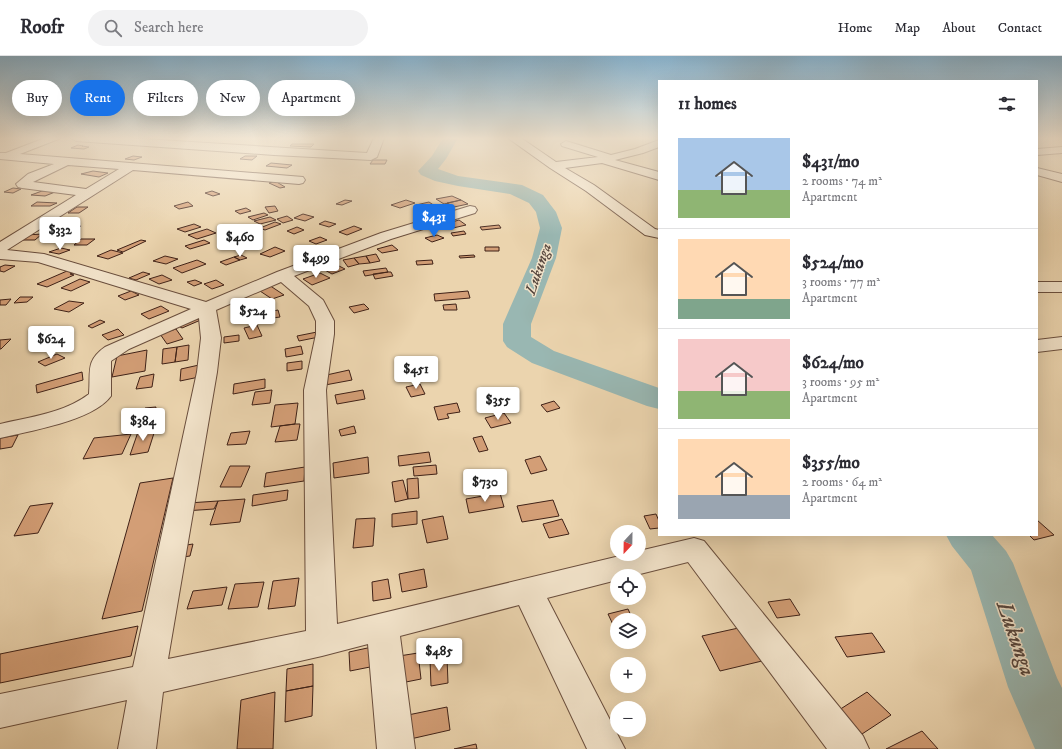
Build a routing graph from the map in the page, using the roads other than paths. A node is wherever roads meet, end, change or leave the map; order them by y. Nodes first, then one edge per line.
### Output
1 (48, 170) edge
2 (125, 170) edge
3 (177, 170) edge
4 (203, 170) edge
5 (561, 170) edge
6 (641, 170) edge
7 (1038, 171) edge
8 (200, 172) junction
9 (658, 176) edge
10 (1060, 177) edge
11 (1038, 179) edge
12 (299, 180) dead end
13 (88, 193) junction
14 (470, 210) dead end
15 (658, 234) edge
16 (0, 248) edge
17 (0, 254) edge
18 (283, 275) junction
19 (1049, 287) edge
20 (1062, 300) edge
21 (207, 308) junction
22 (1062, 343) edge
23 (1038, 346) edge
24 (0, 431) edge
25 (528, 591) junction
26 (383, 628) junction
27 (322, 642) junction
28 (147, 680) junction
29 (0, 711) edge
30 (137, 749) edge
31 (396, 749) edge
32 (606, 749) edge
33 (850, 749) edge

1 - 13 street
2 - 13 street
3 - 8 street
4 - 8 street
5 - 15 street
6 - 9 street
7 - 10 street
8 - 12 street
10 - 11 street
13 - 16 street
14 - 18 street
17 - 21 street
18 - 21 street
18 - 27 street
19 - 20 street
21 - 24 street
21 - 28 street
22 - 23 street
25 - 26 street
25 - 32 street
25 - 33 street
26 - 27 street
26 - 31 street
27 - 28 street
28 - 29 street
28 - 30 street

